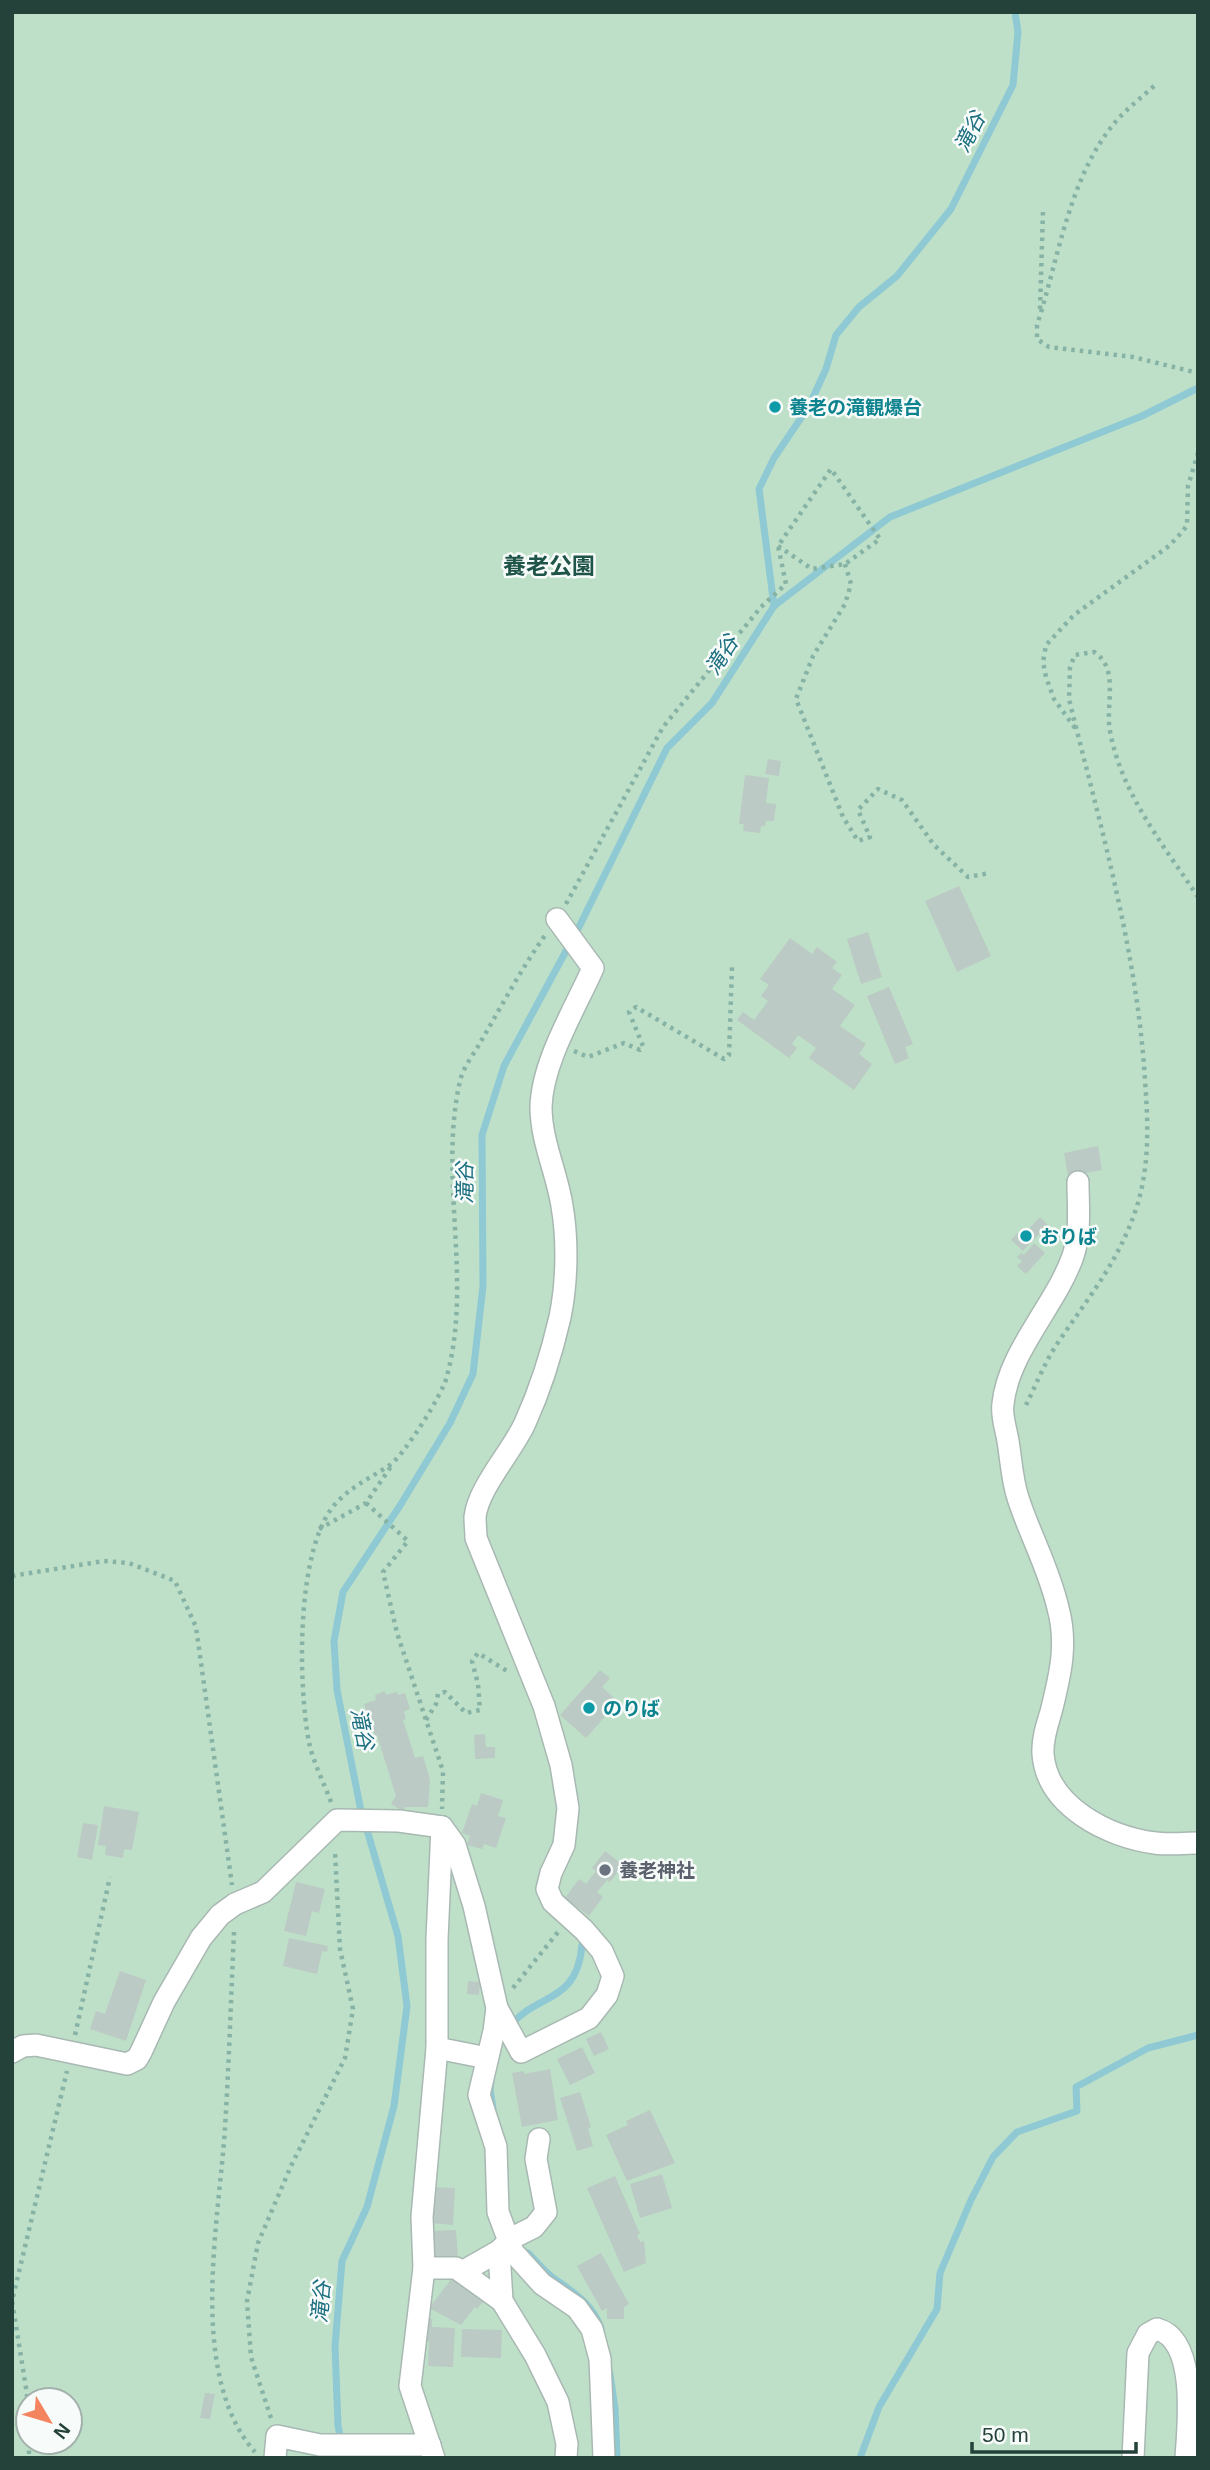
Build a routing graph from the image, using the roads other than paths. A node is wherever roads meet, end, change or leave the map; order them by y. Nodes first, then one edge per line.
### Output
1 (557, 919) road end
2 (1078, 1182) dead end
3 (442, 1827) junction
4 (1198, 1843) edge
5 (497, 2008) junction
6 (437, 2048) junction
7 (12, 2052) edge
8 (487, 2058) junction
9 (539, 2139) dead end
10 (510, 2241) junction
11 (424, 2268) junction
12 (462, 2272) junction
13 (502, 2301) junction
14 (432, 2451) edge
15 (275, 2458) edge
16 (566, 2458) edge
17 (604, 2458) edge
18 (1133, 2458) edge
19 (1186, 2458) edge

1 - 5 street
2 - 4 street
3 - 5 street
3 - 6 street
3 - 7 street
5 - 8 street
6 - 8 street
6 - 11 street
8 - 10 street
9 - 10 street
10 - 12 street
10 - 13 street
10 - 17 street
11 - 12 street
11 - 14 street
12 - 13 street
13 - 16 street
14 - 15 street
18 - 19 street

